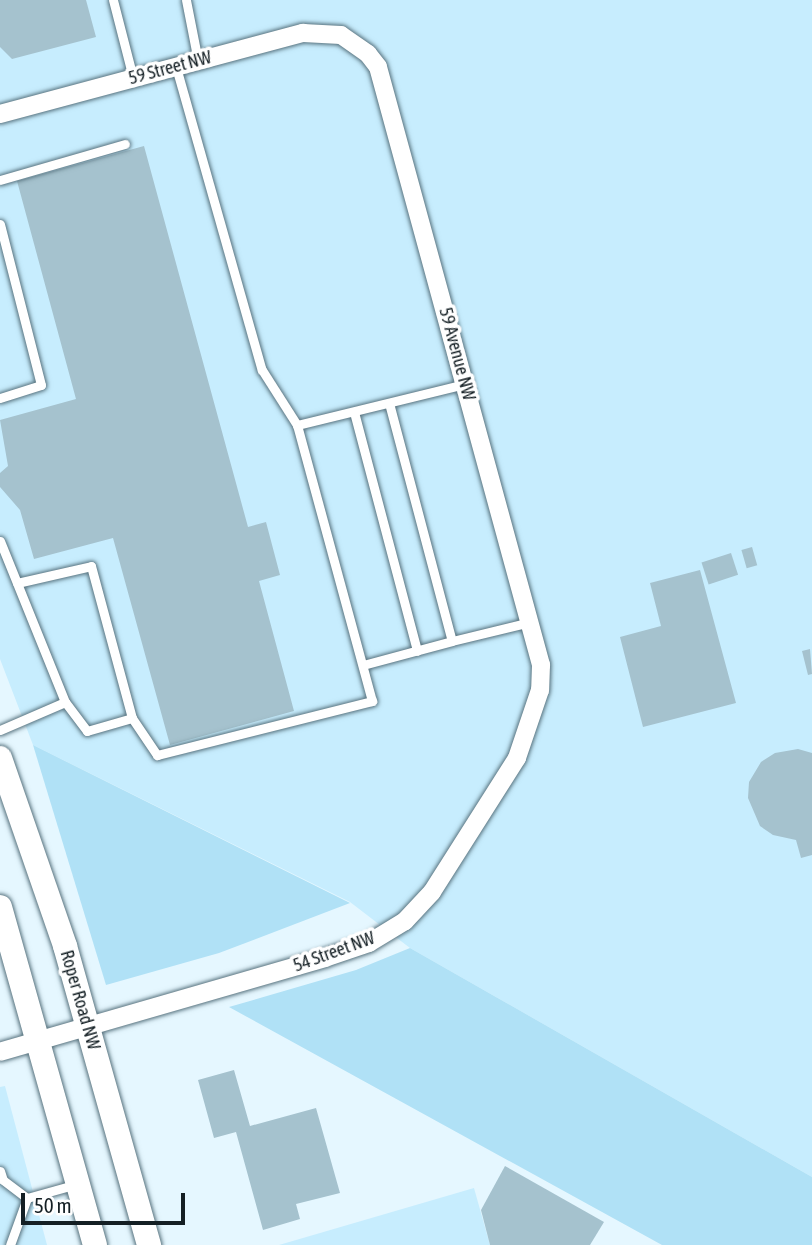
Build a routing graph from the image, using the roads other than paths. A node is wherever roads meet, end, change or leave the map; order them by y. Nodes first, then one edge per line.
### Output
1 (113, 0) edge
2 (186, 0) edge
3 (341, 35) joint
4 (198, 61) junction
5 (176, 67) junction
6 (133, 78) junction
7 (0, 114) edge
8 (125, 144) dead end
9 (0, 180) edge
10 (0, 224) edge
11 (465, 384) junction
12 (0, 398) edge
13 (388, 403) junction
14 (354, 412) junction
15 (297, 425) junction
16 (0, 541) edge
17 (17, 583) junction
18 (530, 622) junction
19 (452, 641) junction
20 (417, 651) junction
21 (363, 665) junction
22 (540, 690) joint
23 (65, 702) junction
24 (132, 718) junction
25 (0, 730) edge
26 (0, 758) edge
27 (0, 907) edge
28 (87, 1026) junction
29 (39, 1040) junction
30 (0, 1052) edge
31 (0, 1171) edge
32 (78, 1183) junction
33 (27, 1198) junction
34 (10, 1245) edge
35 (95, 1245) edge
36 (149, 1245) edge

1 - 6 lane
2 - 4 lane
3 - 4 street, 59 Street NW
3 - 11 street, 59 Avenue NW
4 - 5 street, 59 Street NW
5 - 6 street, 59 Street NW
5 - 15 lane
6 - 7 street, 59 Street NW
8 - 9 lane
10 - 12 lane
11 - 13 lane
11 - 18 street, 59 Avenue NW
13 - 14 lane
13 - 19 lane
14 - 15 lane
14 - 20 lane
15 - 21 lane
16 - 17 lane
17 - 23 lane
17 - 24 lane
18 - 19 lane
18 - 22 street, 59 Avenue NW
19 - 20 lane
20 - 21 lane
21 - 24 lane
22 - 28 street, 54 Street NW
23 - 24 lane
23 - 25 lane
26 - 28 main road, Roper Road NW
27 - 29 main road
28 - 29 street, 54 Street NW
28 - 36 main road, Roper Road NW
29 - 30 street, 54 Street NW
29 - 32 main road
31 - 33 lane
32 - 33 lane
32 - 35 main road
33 - 34 lane

